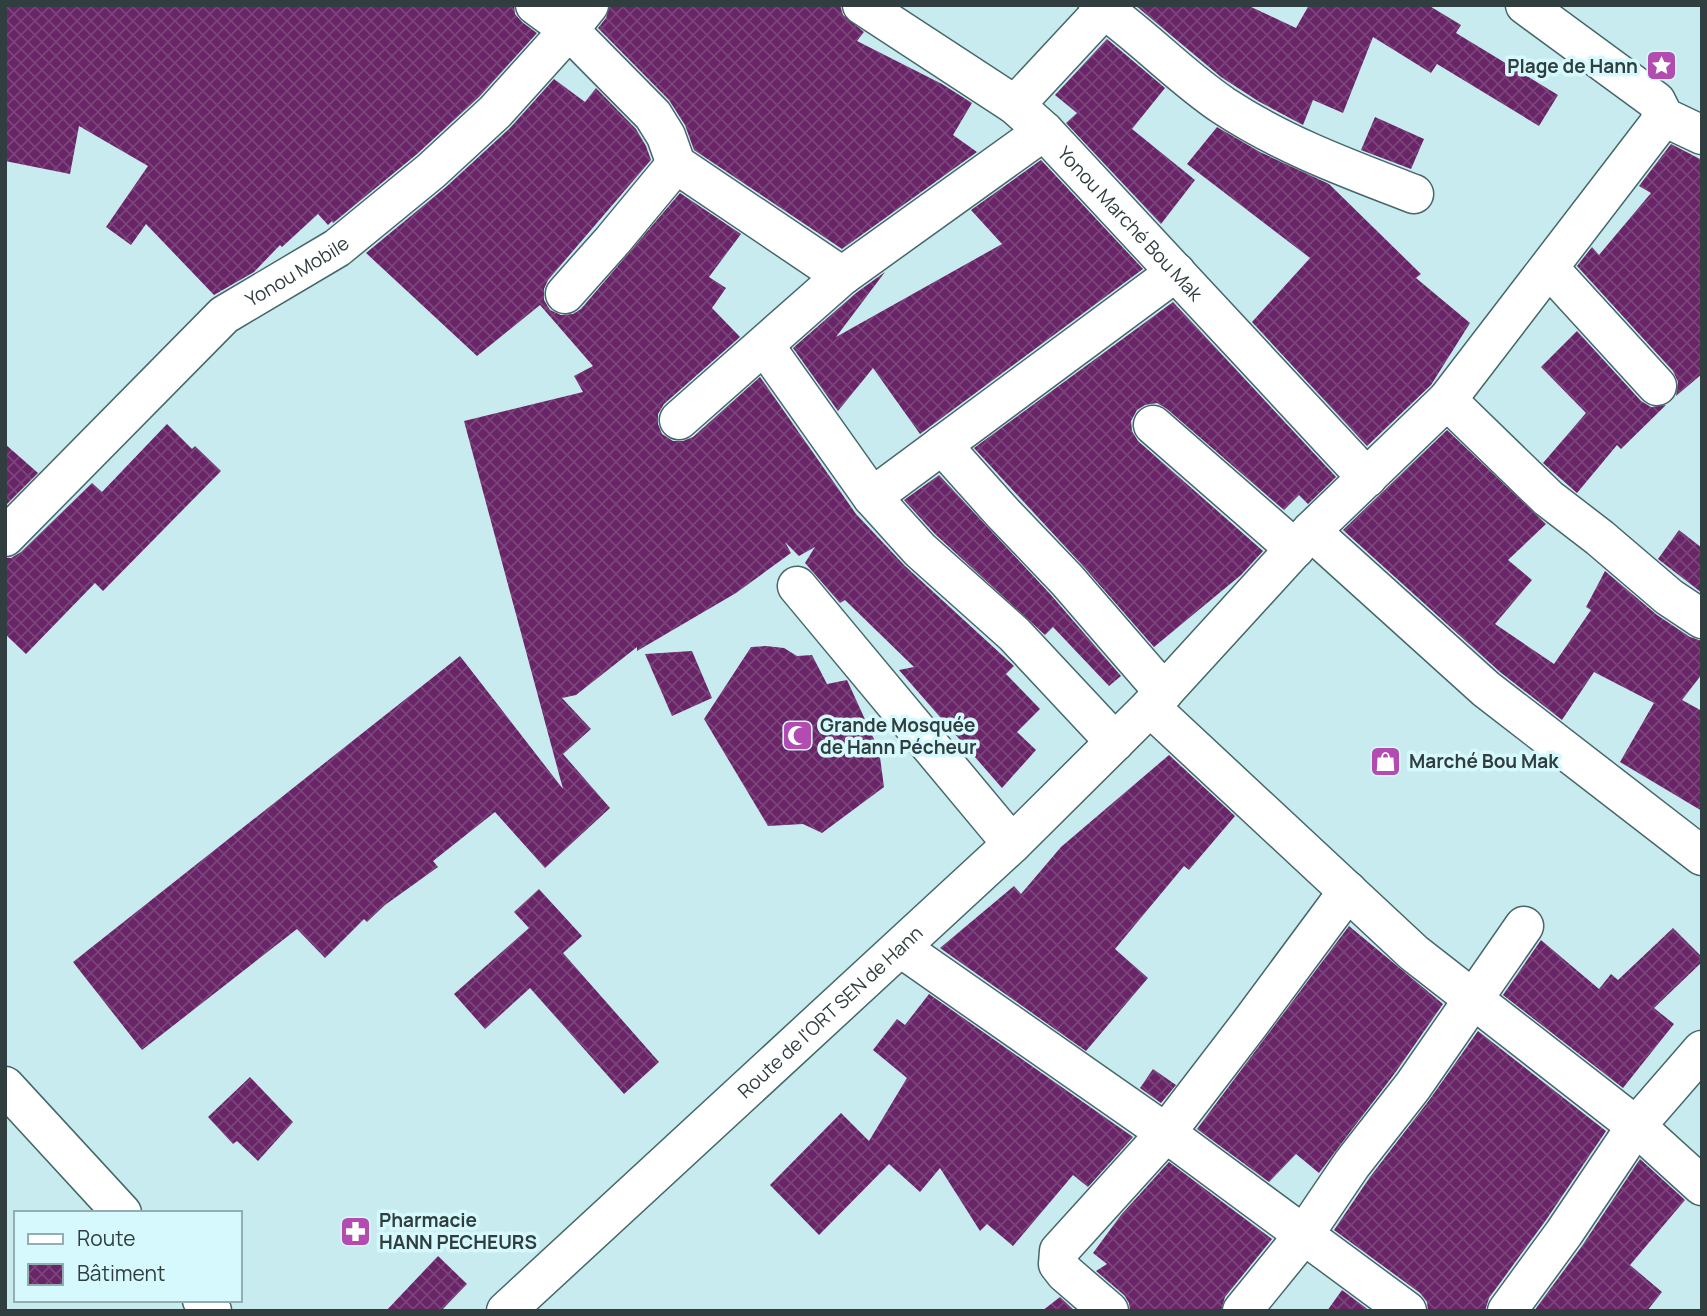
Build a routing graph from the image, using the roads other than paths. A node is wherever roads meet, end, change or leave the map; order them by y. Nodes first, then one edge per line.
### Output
1 (535, 5) edge
2 (862, 5) edge
3 (1525, 5) edge
4 (1104, 7) edge
5 (579, 18) edge
6 (1015, 105) junction
7 (1664, 117) junction
8 (1044, 131) junction
9 (1702, 135) edge
10 (676, 164) junction
11 (1415, 194) dead end
12 (1549, 268) junction
13 (1175, 272) junction
14 (842, 276) junction
15 (565, 294) dead end
16 (765, 346) junction
17 (1657, 386) dead end
18 (1447, 400) junction
19 (679, 420) dead end
20 (1153, 425) dead end
21 (942, 445) junction
22 (1367, 478) junction
23 (872, 497) junction
24 (5, 537) edge
25 (1303, 540) junction
26 (797, 586) dead end
27 (1702, 619) edge
28 (1157, 700) junction
29 (1115, 742) junction
30 (1012, 844) junction
31 (1702, 856) edge
32 (1348, 891) junction
33 (1524, 926) dead end
34 (901, 948) junction
35 (1472, 998) junction
36 (1702, 1050) edge
37 (5, 1086) edge
38 (1636, 1126) junction
39 (1166, 1133) junction
40 (1702, 1186) edge
41 (120, 1211) edge
42 (1303, 1236) junction
43 (506, 1311) edge
44 (1109, 1311) edge
45 (1242, 1311) edge
46 (1406, 1311) edge
47 (1507, 1311) edge

1 - 5 street
2 - 6 street, Yonou Marché Bou Mak
3 - 7 street
4 - 6 street
4 - 11 street
5 - 10 street
5 - 24 street, Yonou Mobile
6 - 8 street, Yonou Marché Bou Mak
7 - 9 street
7 - 12 street, Route de l'ORT SEN de Hann
8 - 13 street, Yonou Marché Bou Mak
8 - 14 street
10 - 14 street
10 - 15 street
12 - 17 street
12 - 18 street, Route de l'ORT SEN de Hann
13 - 21 street
13 - 22 street, Yonou Marché Bou Mak
14 - 16 street
16 - 19 street
16 - 23 street
18 - 22 street, Route de l'ORT SEN de Hann
18 - 27 street
20 - 25 street
21 - 23 street
21 - 28 street
22 - 25 street, Route de l'ORT SEN de Hann
23 - 29 street
25 - 28 street, Route de l'ORT SEN de Hann
25 - 31 street
26 - 30 street
28 - 29 street, Route de l'ORT SEN de Hann
28 - 32 street
29 - 30 street, Route de l'ORT SEN de Hann
30 - 34 street, Route de l'ORT SEN de Hann
32 - 35 street
32 - 39 street
33 - 35 street
34 - 39 street
34 - 43 street, Route de l'ORT SEN de Hann
35 - 38 street
35 - 42 street
36 - 38 street
37 - 41 street
38 - 40 street
38 - 47 street
39 - 42 street
39 - 44 street
42 - 45 street
42 - 46 street

